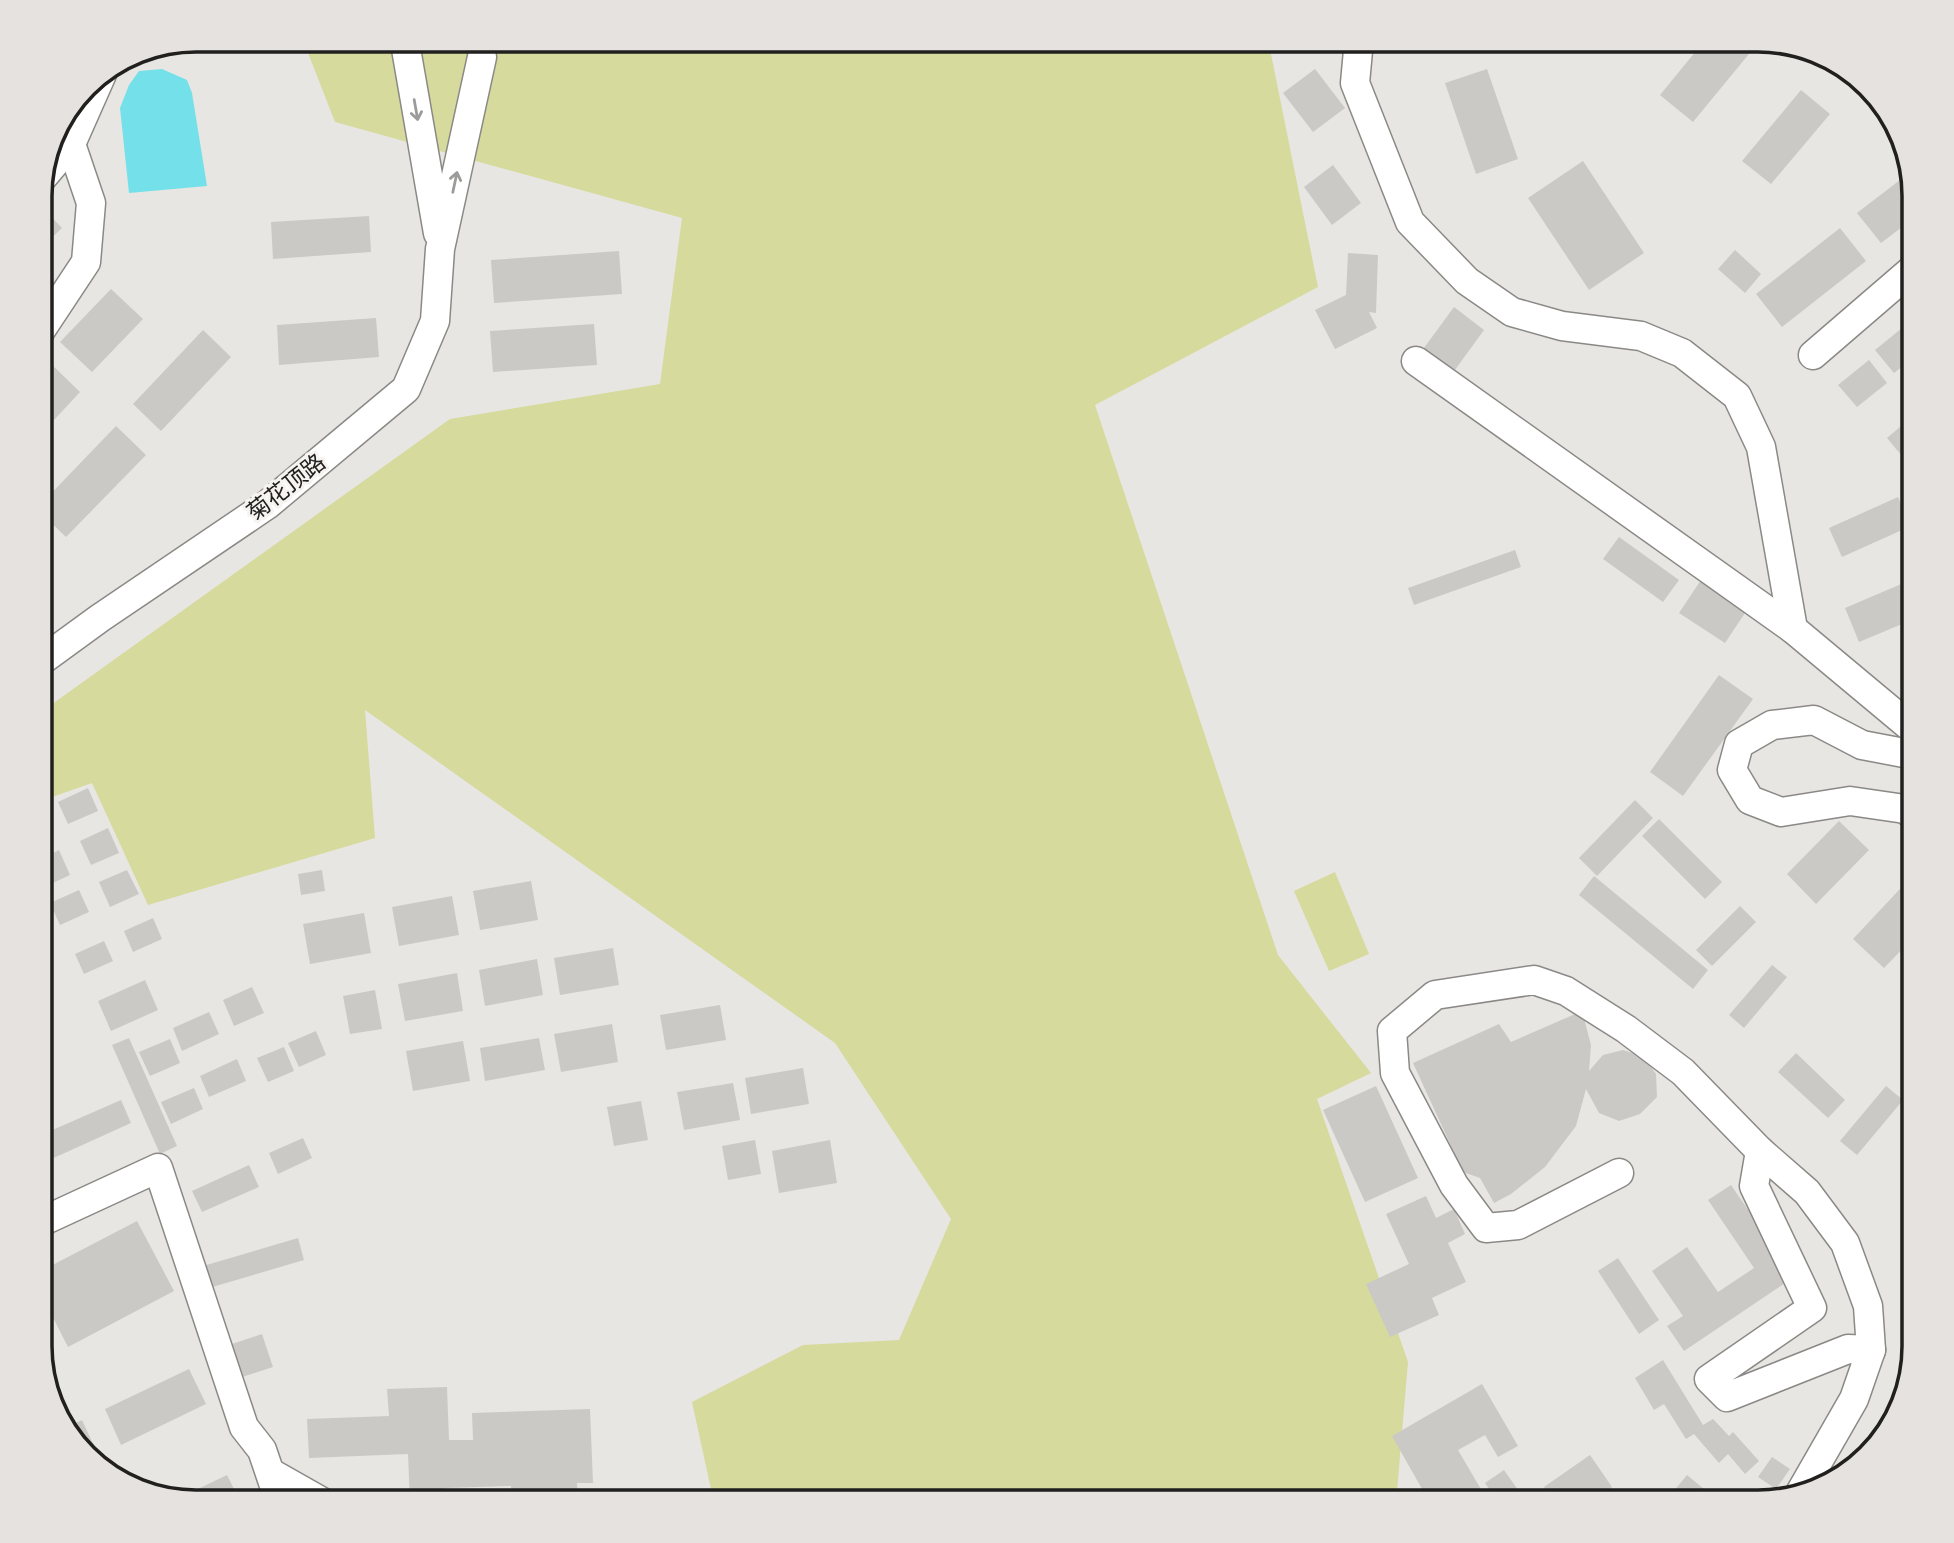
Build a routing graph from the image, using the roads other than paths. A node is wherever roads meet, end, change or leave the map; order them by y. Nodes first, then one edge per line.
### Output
1 (407, 52) edge
2 (1358, 52) edge
3 (482, 57) dead end
4 (92, 97) edge
5 (71, 144) junction
6 (57, 161) edge
7 (440, 249) junction
8 (1902, 278) edge
9 (53, 312) edge
10 (1814, 355) dead end
11 (1416, 361) dead end
12 (1793, 629) junction
13 (53, 652) edge
14 (1902, 720) edge
15 (1902, 753) edge
16 (1902, 809) edge
17 (1760, 1152) junction
18 (1619, 1173) dead end
19 (53, 1217) edge
20 (1871, 1350) junction
21 (271, 1473) junction
22 (1806, 1482) edge
23 (276, 1490) edge
24 (301, 1490) edge

1 -> 7 street, 菊花顶路
2 - 12 street
7 -> 3 street, 菊花顶路
4 - 5 street
5 - 6 street
5 - 9 street
7 - 13 street, 菊花顶路
8 - 10 street
11 - 12 street
12 - 14 street
15 - 16 street
17 - 18 street
17 - 20 street
17 - 20 street
19 - 21 street
20 - 22 street
21 - 23 street
21 - 24 street

